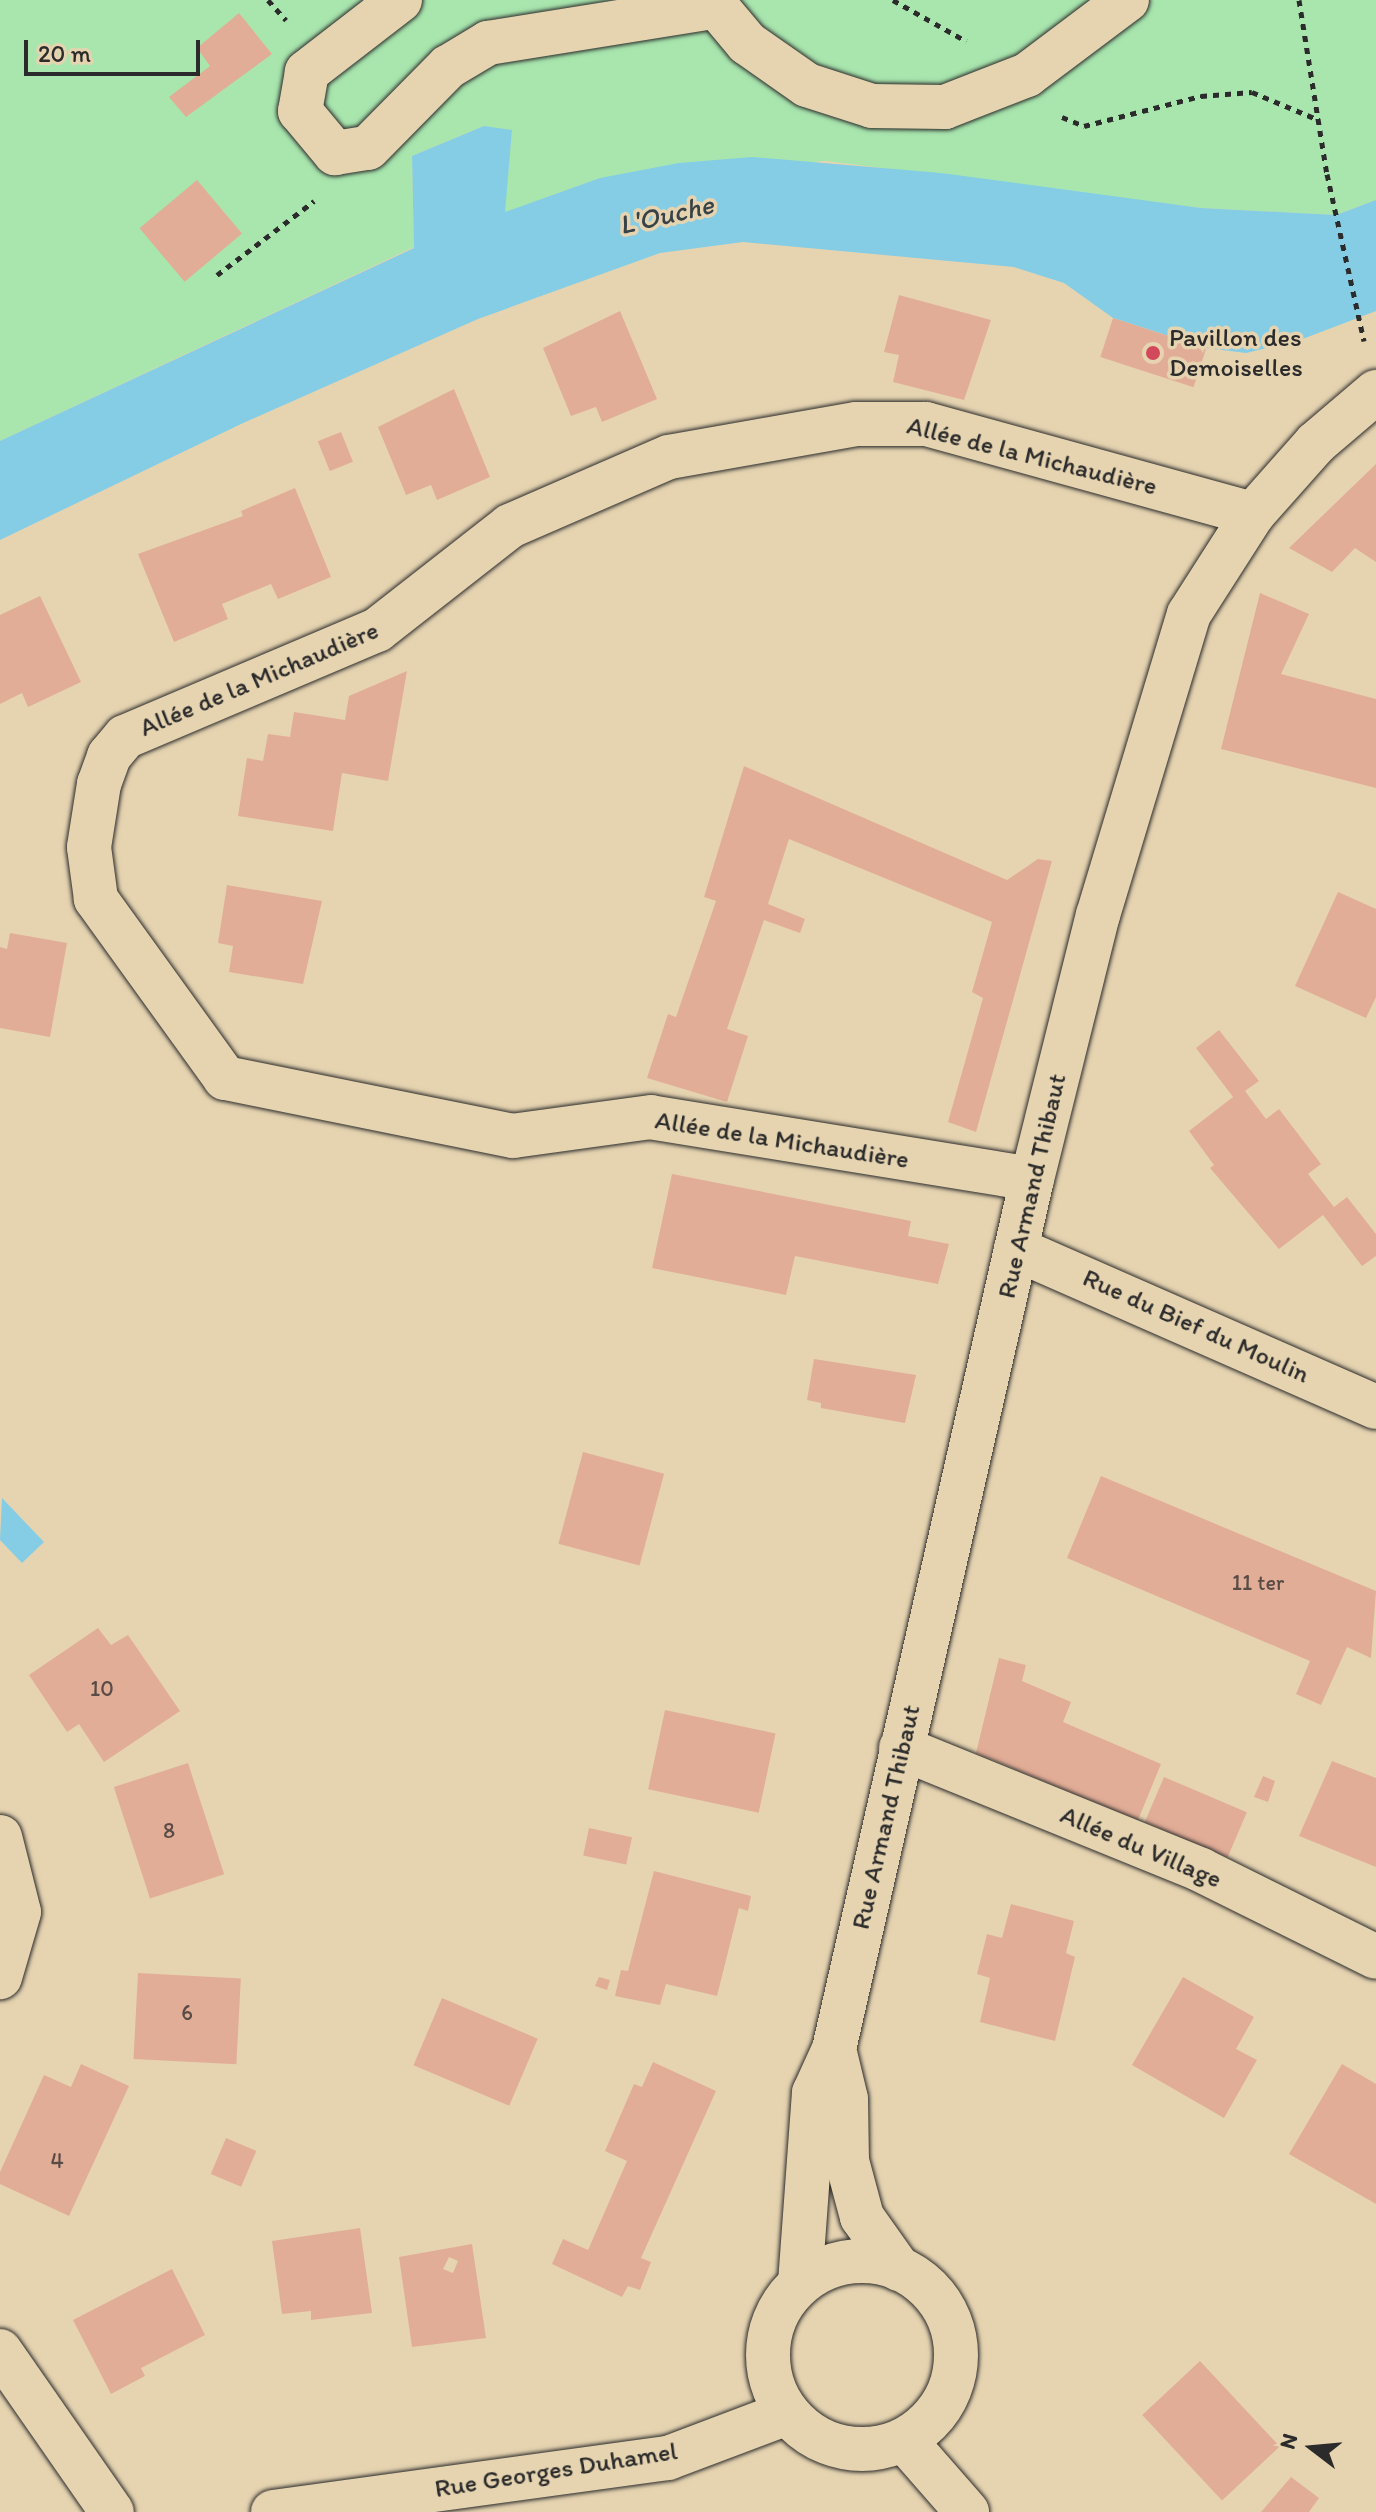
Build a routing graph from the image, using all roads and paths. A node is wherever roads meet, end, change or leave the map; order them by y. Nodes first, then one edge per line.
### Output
1 (400, 0) edge
2 (1085, 0) edge
3 (1127, 0) edge
4 (1299, 0) edge
5 (712, 3) edge
6 (1072, 41) junction
7 (316, 200) dead end
8 (217, 275) dead end
9 (1359, 329) dead end
10 (1376, 392) edge
11 (1253, 514) junction
12 (1032, 1179) junction
13 (1016, 1249) junction
14 (1376, 1407) edge
15 (901, 1748) junction
16 (0, 1837) edge
17 (1376, 1957) edge
18 (0, 1977) edge
19 (834, 2049) junction
20 (899, 2269) junction
21 (800, 2283) junction
22 (0, 2351) edge
23 (787, 2413) junction
24 (906, 2442) junction
25 (112, 2512) edge
26 (273, 2512) edge
27 (967, 2512) edge

1 - 5 street
2 - 6 street
3 - 6 street
4 - 9 path
5 - 6 street
7 - 8 path
10 - 11 street, Rue Armand Thibaut
11 - 12 street, Rue Armand Thibaut
11 - 12 street, Allée de la Michaudière
12 - 13 street, Rue Armand Thibaut
13 - 14 street, Rue du Bief du Moulin
13 - 15 street, Rue Armand Thibaut
15 - 17 street, Allée du Village
15 - 19 street, Rue Armand Thibaut
16 - 18 street
19 - 20 street, Rue Armand Thibaut
19 - 21 street, Rue Armand Thibaut
20 - 21 street
20 - 24 street
21 - 23 street
22 - 25 street
23 - 24 street
23 - 26 street, Rue Georges Duhamel
24 - 27 street

